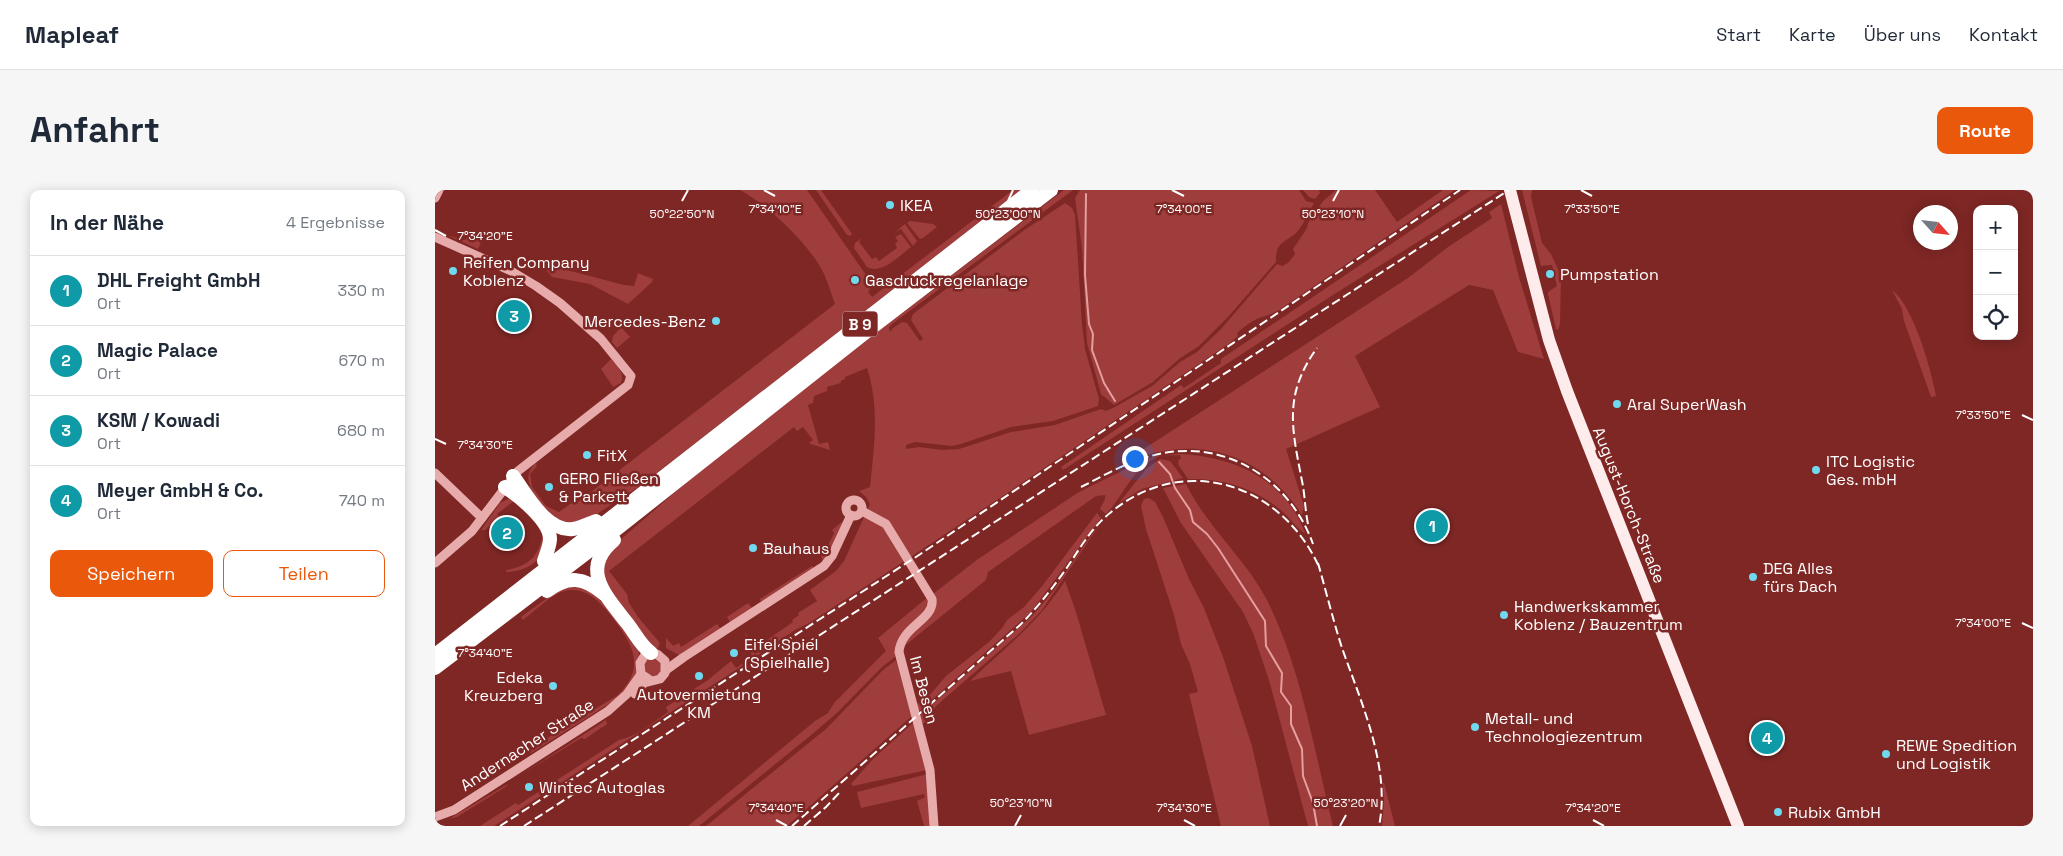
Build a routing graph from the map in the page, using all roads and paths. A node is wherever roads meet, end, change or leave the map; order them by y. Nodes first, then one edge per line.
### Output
1 (439, 190) edge
2 (1032, 190) edge
3 (1051, 190) edge
4 (1510, 190) edge
5 (435, 198) edge
6 (435, 237) edge
7 (688, 458) junction
8 (435, 473) edge
9 (509, 481) junction
10 (668, 487) junction
11 (862, 511) junction
12 (851, 515) junction
13 (482, 518) junction
14 (595, 521) junction
15 (544, 561) junction
16 (435, 563) edge
17 (597, 564) junction
18 (564, 581) junction
19 (605, 594) junction
20 (435, 646) edge
21 (435, 655) edge
22 (647, 655) junction
23 (664, 659) junction
24 (678, 661) junction
25 (435, 668) edge
26 (666, 670) junction
27 (641, 674) junction
28 (435, 679) edge
29 (650, 680) junction
30 (608, 711) junction
31 (435, 816) edge
32 (934, 826) edge
33 (1738, 826) edge

1 - 5 street
2 - 7 highway, B 9
3 - 10 highway, B 9
4 - 33 main road, August-Horch-Straße
6 - 9 street
7 - 14 highway
7 - 21 highway, B 9
8 - 13 street
9 - 13 street
9 - 14 highway
9 - 15 highway
10 - 17 highway
10 - 25 highway, B 9
11 - 12 street
11 - 12 street
11 - 32 street, Im Besen
12 - 24 street
13 - 16 street
14 - 15 highway
15 - 20 highway
17 - 18 highway
17 - 19 highway
18 - 19 highway
18 - 28 highway
19 - 22 highway
22 - 23 street
22 - 27 street, Andernacher Straße
23 - 24 street
23 - 26 street
24 - 26 street
26 - 29 street, Andernacher Straße
27 - 29 street
27 - 30 street, Andernacher Straße
29 - 30 street, Andernacher Straße
30 - 31 street, Andernacher Straße

